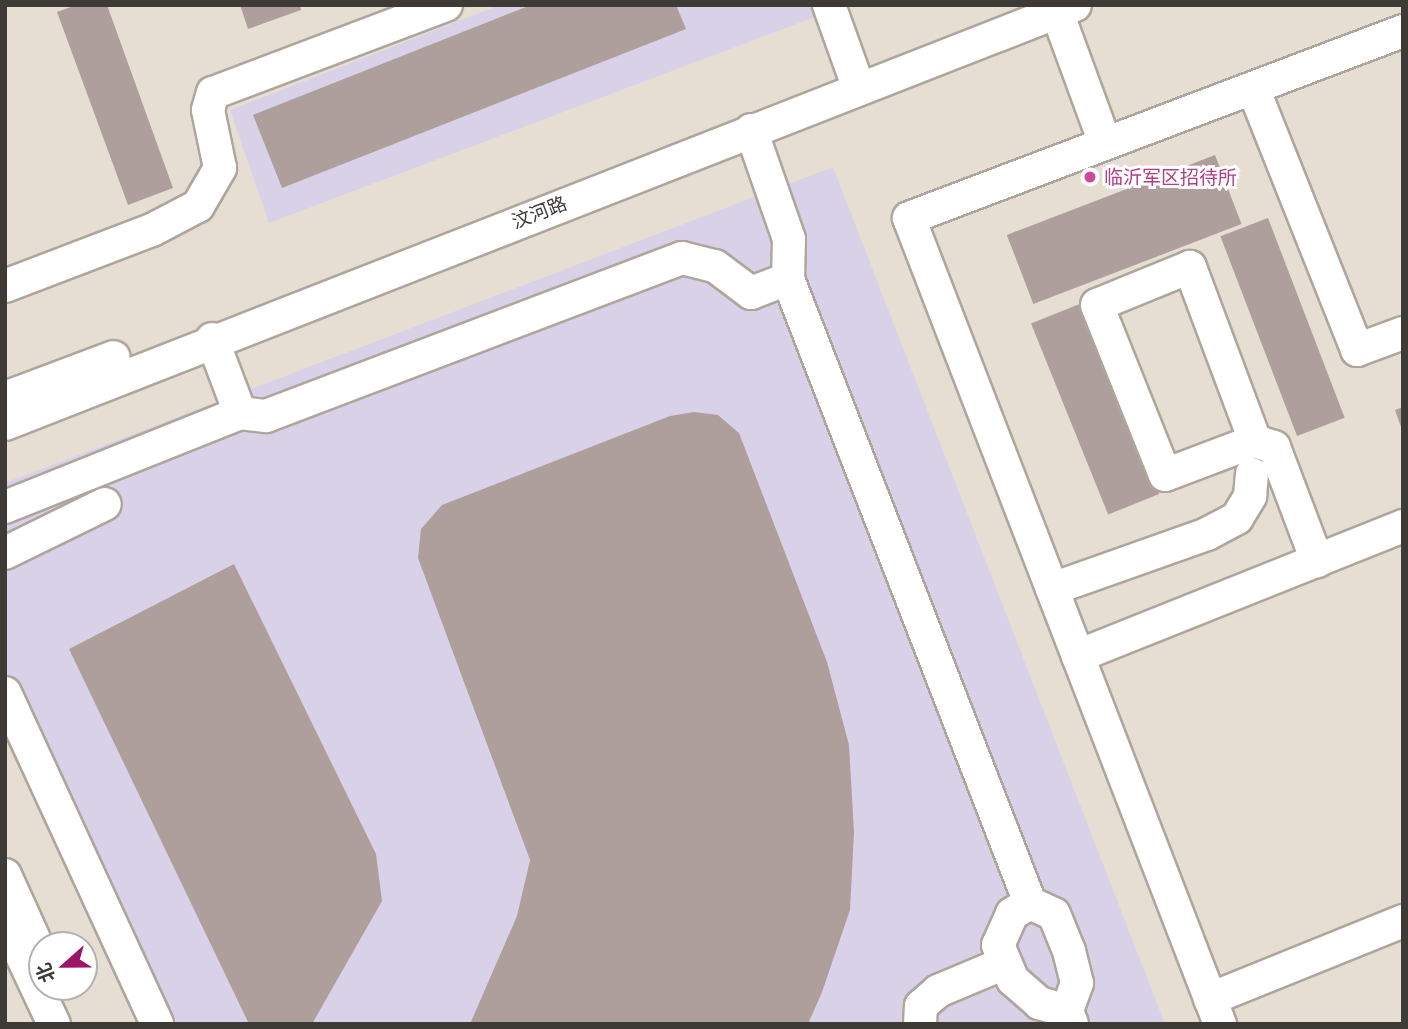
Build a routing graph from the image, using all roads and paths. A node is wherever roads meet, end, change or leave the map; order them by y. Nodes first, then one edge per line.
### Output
1 (446, 5) edge
2 (829, 5) edge
3 (1055, 8) edge
4 (1403, 32) edge
5 (854, 75) junction
6 (1253, 88) junction
7 (751, 130) junction
8 (1105, 143) junction
9 (788, 279) junction
10 (5, 286) edge
11 (1403, 332) edge
12 (212, 339) junction
13 (5, 398) edge
14 (240, 413) junction
15 (5, 424) edge
16 (1255, 442) junction
17 (1252, 474) dead end
18 (105, 504) dead end
19 (5, 506) edge
20 (1403, 526) edge
21 (5, 553) edge
22 (1317, 561) junction
23 (1052, 589) junction
24 (1078, 656) junction
25 (5, 693) edge
26 (5, 875) edge
27 (1030, 903) junction
28 (5, 920) edge
29 (1403, 921) edge
30 (31, 931) edge
31 (1005, 962) junction
32 (62, 1001) edge
33 (1215, 1011) edge
34 (1070, 1017) edge
35 (54, 1024) edge
36 (73, 1024) edge
37 (157, 1024) edge
38 (920, 1024) edge

1 - 10 street
2 - 5 street
3 - 5 street, 汶河路
3 - 7 street, 汶河路
3 - 8 street
4 - 6 street
5 - 13 street, 汶河路
6 - 8 street
6 - 11 street
7 - 9 street
7 - 12 street, 汶河路
8 - 23 street
9 - 14 street
9 - 27 street
12 - 14 street
12 - 15 street, 汶河路
14 - 19 street
16 - 16 street
16 - 22 street
17 - 23 street
18 - 21 street
20 - 22 street
22 - 24 street
23 - 24 street
24 - 33 street
25 - 37 street
26 - 30 street
27 - 31 street
27 - 34 street
28 - 35 street
29 - 33 street
31 - 34 street
31 - 38 street
32 - 36 street

